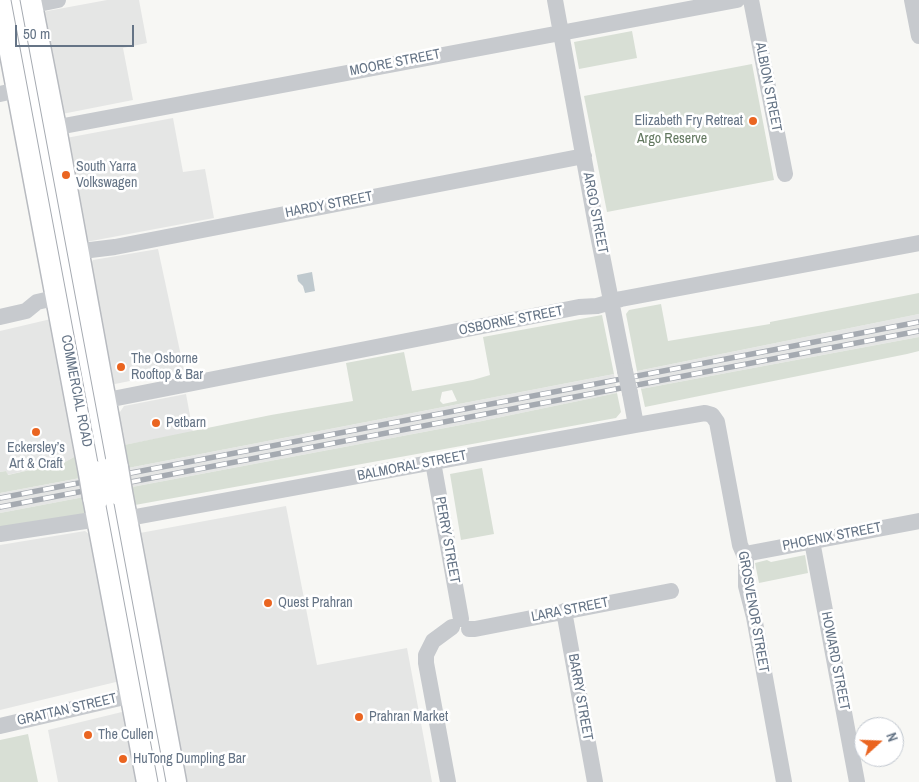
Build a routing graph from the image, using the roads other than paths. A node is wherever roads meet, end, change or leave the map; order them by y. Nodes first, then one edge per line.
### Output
1 (3, 0) edge
2 (58, 0) edge
3 (555, 0) edge
4 (737, 0) edge
5 (751, 0) edge
6 (912, 0) edge
7 (28, 3) edge
8 (561, 32) junction
9 (919, 36) edge
10 (18, 90) edge
11 (52, 128) junction
12 (584, 156) junction
13 (785, 174) dead end
14 (919, 243) edge
15 (74, 252) junction
16 (59, 297) junction
17 (612, 302) junction
18 (0, 317) edge
19 (102, 401) junction
20 (712, 415) joint
21 (636, 425) junction
22 (433, 462) junction
23 (108, 498) junction
24 (919, 521) edge
25 (0, 534) edge
26 (812, 541) junction
27 (745, 554) junction
28 (671, 590) dead end
29 (564, 612) junction
30 (461, 625) junction
31 (134, 695) junction
32 (0, 726) edge
33 (150, 782) edge
34 (173, 782) edge
35 (448, 782) edge
36 (595, 782) edge
37 (784, 782) edge
38 (857, 782) edge

1 - 10 main road, COMMERCIAL ROAD
2 - 7 street
3 - 8 street, ARGO STREET
4 - 8 street, MOORE STREET
5 - 13 street, ALBION STREET
6 - 9 street
7 - 11 main road, COMMERCIAL ROAD
8 - 11 street, MOORE STREET
8 - 12 street, ARGO STREET
10 - 16 main road, COMMERCIAL ROAD
11 - 15 main road, COMMERCIAL ROAD
12 - 15 street, HARDY STREET
12 - 17 street, ARGO STREET
14 - 17 street, OSBORNE STREET
15 - 19 main road, COMMERCIAL ROAD
16 - 18 street
16 - 23 main road, COMMERCIAL ROAD
17 - 19 street, OSBORNE STREET
17 - 21 street, ARGO STREET, bridge
19 - 23 main road, COMMERCIAL ROAD
20 - 21 street, BALMORAL STREET
20 - 27 street, GROSVENOR STREET
21 - 22 street, BALMORAL STREET
22 - 23 street, BALMORAL STREET
22 - 30 street, PERRY STREET
23 - 25 street, BALMORAL STREET
23 - 31 main road, COMMERCIAL ROAD
23 - 34 main road, COMMERCIAL ROAD
24 - 26 street, PHOENIX STREET
26 - 27 street, PHOENIX STREET
26 - 38 street, HOWARD STREET
27 - 37 street, GROSVENOR STREET
28 - 29 street, LARA STREET
29 - 30 street, LARA STREET
29 - 36 street, BARRY STREET
30 - 35 street
31 - 32 street, GRATTAN STREET
31 - 33 main road, COMMERCIAL ROAD

